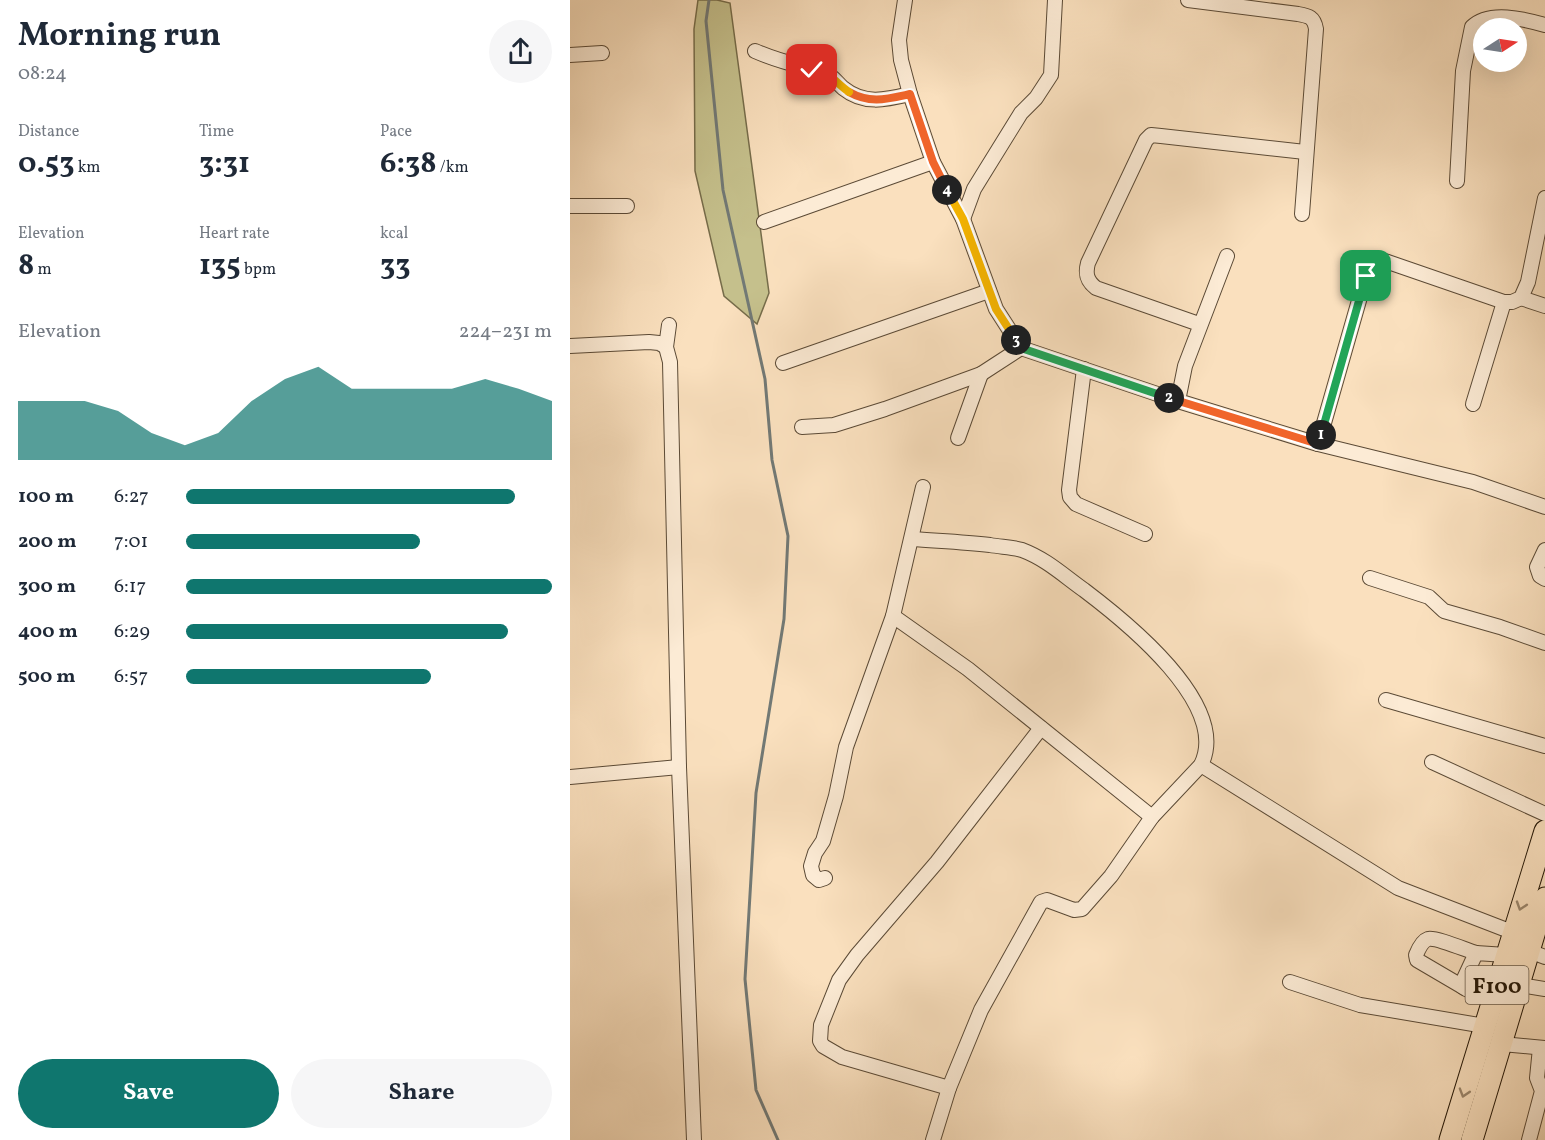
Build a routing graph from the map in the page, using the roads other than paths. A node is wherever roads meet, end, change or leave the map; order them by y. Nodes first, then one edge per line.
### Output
1 (905, 0) edge
2 (1055, 0) edge
3 (1188, 0) edge
4 (1256, 4) edge
5 (1545, 25) edge
6 (755, 51) dead end
7 (602, 53) dead end
8 (570, 55) edge
9 (910, 94) junction
10 (1305, 152) junction
11 (933, 162) junction
12 (1457, 181) dead end
13 (1545, 198) edge
14 (570, 206) edge
15 (627, 206) dead end
16 (1302, 214) dead end
17 (963, 219) junction
18 (764, 222) dead end
19 (1227, 256) dead end
20 (989, 291) junction
21 (1521, 298) junction
22 (1504, 302) junction
23 (1545, 306) edge
24 (1199, 324) junction
25 (669, 325) dead end
26 (570, 346) edge
27 (666, 347) junction
28 (1021, 348) junction
29 (783, 363) dead end
30 (1084, 369) junction
31 (981, 374) junction
32 (1178, 401) junction
33 (1473, 404) dead end
34 (802, 428) dead end
35 (958, 438) dead end
36 (1318, 444) junction
37 (923, 487) dead end
38 (1545, 507) edge
39 (1144, 534) dead end
40 (912, 539) junction
41 (1545, 550) edge
42 (1370, 578) dead end
43 (1545, 579) edge
44 (893, 616) junction
45 (1545, 643) edge
46 (1386, 700) dead end
47 (1041, 728) junction
48 (1545, 746) edge
49 (1432, 762) dead end
50 (1201, 765) junction
51 (679, 767) junction
52 (570, 777) edge
53 (1545, 814) edge
54 (1152, 817) junction
55 (1545, 831) edge
56 (825, 878) dead end
57 (1545, 898) edge
58 (1512, 933) junction
59 (1476, 953) junction
60 (1537, 954) edge
61 (1506, 955) junction
62 (1290, 982) dead end
63 (1520, 985) junction
64 (1463, 987) junction
65 (1545, 989) edge
66 (1491, 1000) junction
67 (1485, 1026) junction
68 (1502, 1044) junction
69 (1543, 1048) edge
70 (949, 1088) junction
71 (694, 1140) edge
72 (933, 1140) edge
73 (1450, 1140) edge
74 (1472, 1140) edge
75 (1529, 1140) edge

1 - 9 street
2 - 17 street
3 - 4 street
4 - 10 street
5 - 12 street
6 - 9 street
7 - 8 street
9 - 11 street
10 - 16 street
10 - 24 street
11 - 17 street
11 - 18 street
13 - 21 street
14 - 15 street
17 - 20 street
19 - 24 street
20 - 28 street
20 - 29 street
21 - 22 street
21 - 23 street
22 - 33 street
22 - 36 street
24 - 32 street
25 - 27 street
26 - 27 street
27 - 51 street
28 - 30 street
28 - 31 street
30 - 32 street
30 - 39 street
31 - 34 street
31 - 35 street
32 - 36 street
36 - 38 street
37 - 40 street
40 - 44 street
40 - 50 street
41 - 43 street
42 - 45 street
44 - 47 street
44 - 56 street
46 - 48 street
47 - 54 street
47 - 70 street
49 - 53 street
50 - 54 street
50 - 58 street
51 - 52 street
51 - 71 street
54 - 70 street
55 -> 58 highway, F100
57 - 60 highway, F100
58 - 61 highway, F100
59 - 61 street
59 - 64 street
59 - 64 street
60 - 63 highway, F100
61 - 66 highway, F100
62 - 67 street
63 - 65 street
63 - 68 highway, F100
64 - 66 street
66 - 67 highway, F100
67 -> 73 highway, F100
68 - 69 street
68 - 74 highway, F100
69 - 75 street
70 - 72 street

